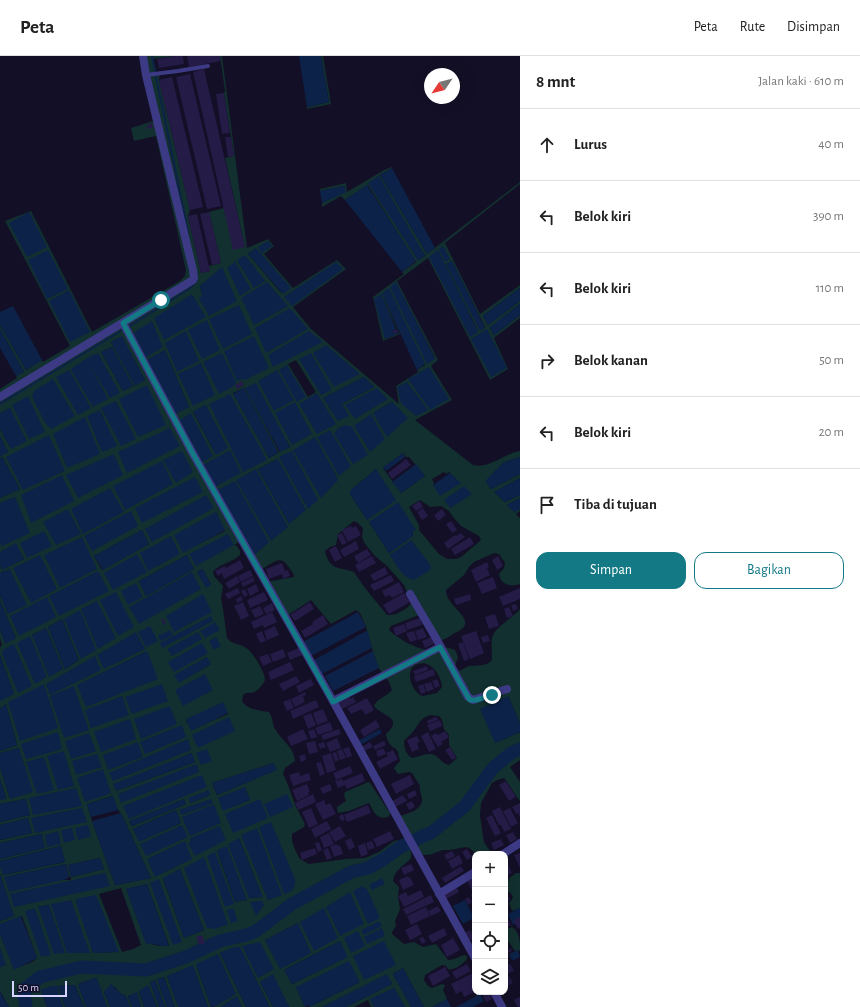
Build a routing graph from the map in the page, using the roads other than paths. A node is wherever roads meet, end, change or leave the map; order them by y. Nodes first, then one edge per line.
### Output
1 (143, 56) edge
2 (208, 66) dead end
3 (148, 74) junction
4 (125, 327) junction
5 (0, 397) edge
6 (410, 594) dead end
7 (440, 647) junction
8 (507, 689) dead end
9 (333, 702) junction
10 (520, 843) edge
11 (508, 851) edge
12 (472, 874) edge
13 (439, 894) junction
14 (472, 953) edge
15 (496, 995) edge
16 (502, 1007) edge

1 - 3 street
2 - 3 lane
3 - 4 street
4 - 5 street
4 - 9 street
6 - 7 street
7 - 8 street
7 - 9 street
9 - 13 street
10 - 11 street
12 - 13 street
13 - 14 street
15 - 16 street

